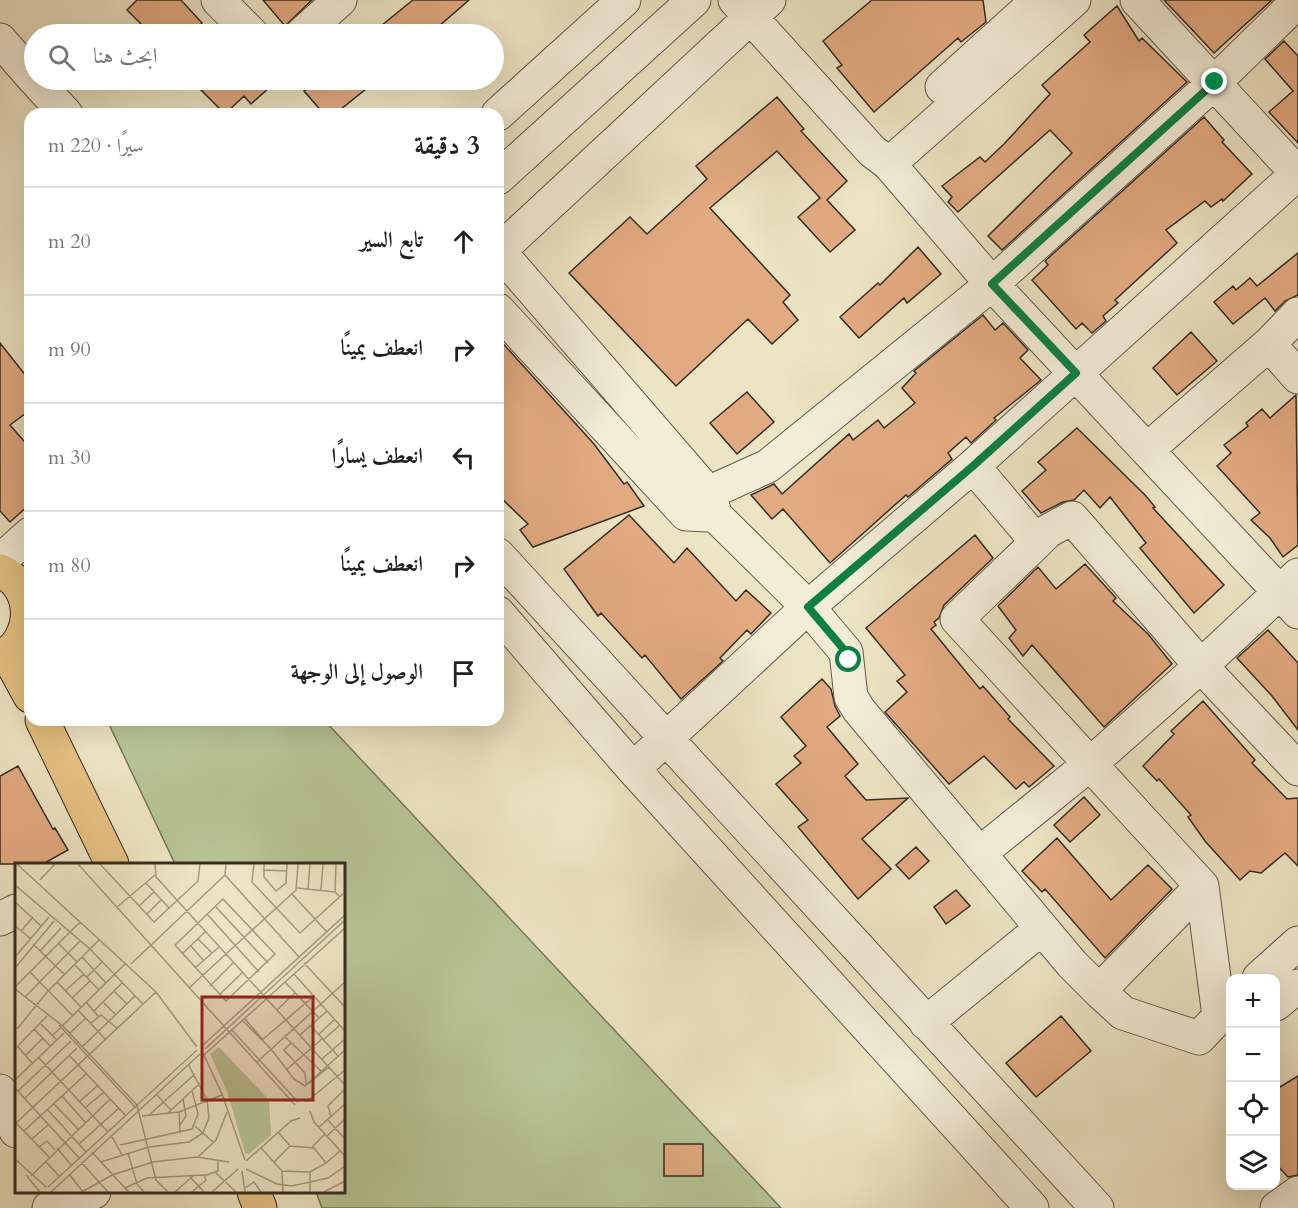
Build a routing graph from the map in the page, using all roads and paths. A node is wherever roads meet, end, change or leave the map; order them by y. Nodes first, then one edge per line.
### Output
1 (218, 0) edge
2 (340, 0) edge
3 (624, 0) edge
4 (694, 0) edge
5 (1038, 0) edge
6 (1074, 0) edge
7 (1137, 0) edge
8 (1298, 1) edge
9 (751, 6) edge
10 (242, 24) edge
11 (313, 24) edge
12 (0, 40) edge
13 (24, 67) edge
14 (1215, 82) junction
15 (45, 90) edge
16 (61, 108) edge
17 (504, 109) edge
18 (881, 158) junction
19 (504, 173) edge
20 (1298, 173) edge
21 (504, 246) edge
22 (504, 259) edge
23 (992, 284) junction
24 (1298, 314) edge
25 (504, 316) edge
26 (1269, 344) junction
27 (1076, 373) junction
28 (1298, 377) edge
29 (1148, 449) junction
30 (973, 466) junction
31 (703, 508) junction
32 (24, 539) edge
33 (1037, 542) junction
34 (0, 561) edge
35 (504, 562) edge
36 (0, 571) edge
37 (1292, 593) edge
38 (24, 596) edge
39 (808, 607) junction
40 (504, 620) edge
41 (24, 638) edge
42 (1201, 666) junction
43 (18, 673) edge
44 (45, 726) edge
45 (666, 738) junction
46 (1090, 764) junction
47 (633, 768) junction
48 (1298, 769) edge
49 (980, 853) junction
50 (112, 863) edge
51 (1202, 886) junction
52 (15, 912) edge
53 (0, 919) edge
54 (1042, 928) junction
55 (1298, 943) edge
56 (1263, 974) edge
57 (1298, 986) edge
58 (1099, 991) junction
59 (1280, 1000) edge
60 (1220, 1022) edge
61 (926, 1023) junction
62 (0, 1091) edge
63 (15, 1128) edge
64 (43, 1193) edge
65 (89, 1193) edge
66 (255, 1193) edge
67 (1298, 1193) edge
68 (32, 1208) edge
69 (48, 1208) edge
70 (260, 1208) edge
71 (1032, 1208) edge
72 (1097, 1208) edge
73 (1277, 1208) edge

1 - 10 street
2 - 11 street
3 - 17 street
4 - 19 street
5 - 18 street
6 - 18 street
7 - 14 street
8 - 14 street
9 - 18 street
9 - 21 street
12 - 13 street
14 - 20 street
14 - 23 street
15 - 16 street
18 - 23 street
20 - 27 street
22 - 31 street
23 - 27 street
23 - 31 street
24 - 26 street
25 - 31 street
26 - 28 street
26 - 29 street
27 - 29 street
27 - 30 street
29 - 37 street
30 - 33 street
30 - 39 street
31 - 39 street
32 - 34 street
33 - 42 street
33 - 46 street
35 - 45 street
36 - 38 main road
37 - 42 street
39 - 45 street
39 - 49 street
40 - 47 street
41 - 43 main road
42 - 46 street
42 - 48 street
44 - 50 main road
45 - 47 street
45 - 61 street
46 - 49 street
46 - 51 street
47 - 71 street
49 - 54 street
51 - 58 street
51 - 60 street
52 - 53 street
54 - 58 street
54 - 61 street
55 - 56 street
57 - 59 street
58 - 60 street
61 - 72 street
62 - 63 street
64 - 69 street
65 - 69 street
66 - 70 main road
67 - 73 street
68 - 69 street

